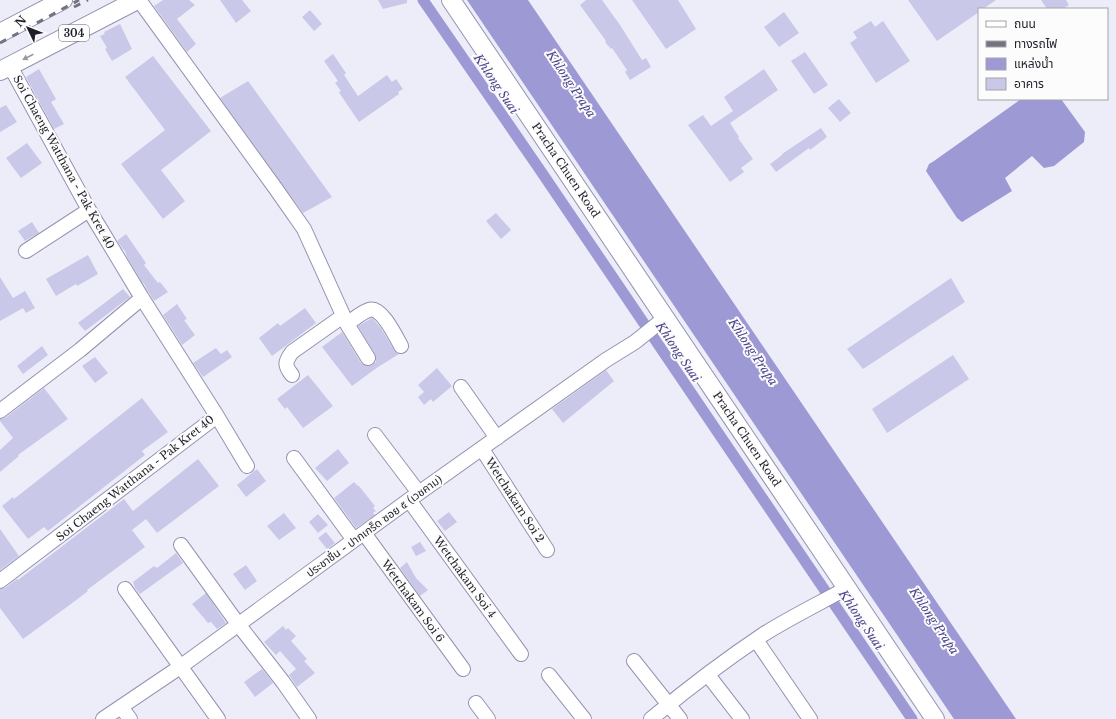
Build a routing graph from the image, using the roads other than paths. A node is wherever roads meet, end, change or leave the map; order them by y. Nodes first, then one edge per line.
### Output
1 (39, 0) edge
2 (64, 0) edge
3 (113, 0) edge
4 (138, 0) edge
5 (451, 0) edge
6 (104, 17) junction
7 (0, 20) edge
8 (0, 33) edge
9 (3, 63) edge
10 (89, 210) junction
11 (26, 251) dead end
12 (142, 298) junction
13 (345, 320) junction
14 (662, 320) junction
15 (401, 346) dead end
16 (368, 358) dead end
17 (292, 376) dead end
18 (460, 387) dead end
19 (0, 411) edge
20 (217, 416) junction
21 (375, 435) dead end
22 (497, 438) junction
23 (482, 449) junction
24 (294, 458) dead end
25 (247, 466) dead end
26 (414, 497) junction
27 (359, 536) junction
28 (182, 545) dead end
29 (547, 550) dead end
30 (0, 581) edge
31 (125, 589) dead end
32 (845, 589) junction
33 (238, 624) junction
34 (756, 640) junction
35 (521, 654) dead end
36 (634, 661) dead end
37 (180, 666) junction
38 (463, 669) dead end
39 (549, 675) dead end
40 (708, 675) junction
41 (476, 703) dead end
42 (669, 704) junction
43 (121, 707) junction
44 (103, 719) edge
45 (130, 719) edge
46 (218, 719) edge
47 (309, 719) edge
48 (488, 719) edge
49 (584, 719) edge
50 (651, 719) edge
51 (680, 719) edge
52 (742, 719) edge
53 (810, 719) edge
54 (935, 719) edge

1 - 7 main road
2 - 8 main road
3 - 6 main road
3 - 9 main road, 304
4 - 6 main road, 304
4 - 13 street
5 - 14 main road, Pracha Chuen Road
6 -> 9 main road, 304
9 - 10 street, Soi Chaeng Watthana - Pak Kret 40
10 - 11 street
10 - 12 street, Soi Chaeng Watthana - Pak Kret 40
12 - 19 street
12 - 20 street, Soi Chaeng Watthana - Pak Kret 40
13 - 15 street
13 - 16 street
13 - 17 street
14 - 22 street, ประชาชื่น - ปากเกร็ด ซอย ๕ (เวชคาม)
14 - 32 main road, Pracha Chuen Road
18 - 22 street
20 - 25 street
20 - 30 street, Soi Chaeng Watthana - Pak Kret 40
21 - 26 street, Wetchakam Soi 4
22 - 23 street, ประชาชื่น - ปากเกร็ด ซอย ๕ (เวชคาม)
23 - 26 street, ประชาชื่น - ปากเกร็ด ซอย ๕ (เวชคาม)
23 - 29 street, Wetchakam Soi 2
24 - 27 street, Wetchakam Soi 6
26 - 27 street, ประชาชื่น - ปากเกร็ด ซอย ๕ (เวชคาม)
26 - 35 street, Wetchakam Soi 4
27 - 33 street, ประชาชื่น - ปากเกร็ด ซอย ๕ (เวชคาม)
27 - 38 street, Wetchakam Soi 6
28 - 33 street
31 - 37 street
32 - 34 street
32 - 54 main road, Pracha Chuen Road
33 - 37 street, ประชาชื่น - ปากเกร็ด ซอย ๕ (เวชคาม)
33 - 47 street
34 - 40 street
34 - 53 street
36 - 42 street
37 - 43 street, ประชาชื่น - ปากเกร็ด ซอย ๕ (เวชคาม)
37 - 46 street
39 - 49 street
40 - 42 street
40 - 52 street
41 - 48 street
42 - 50 street
42 - 51 street
43 - 44 street, ประชาชื่น - ปากเกร็ด ซอย ๕ (เวชคาม)
43 - 45 street

